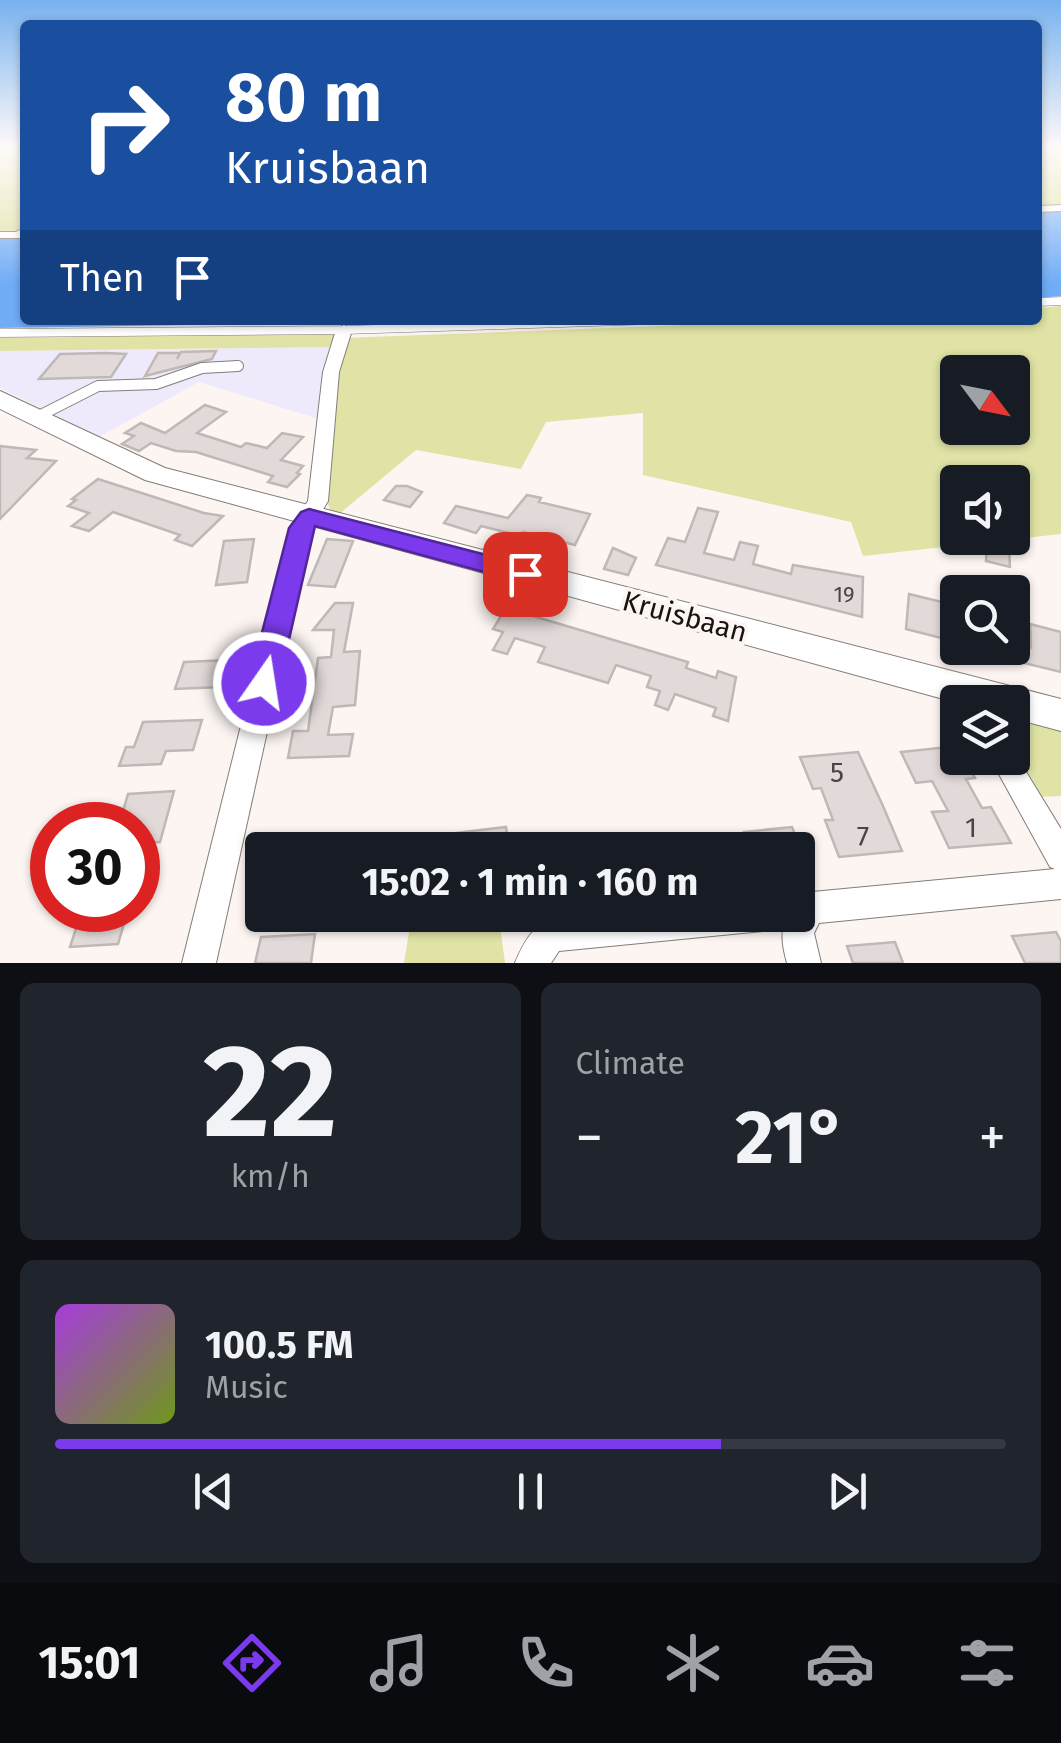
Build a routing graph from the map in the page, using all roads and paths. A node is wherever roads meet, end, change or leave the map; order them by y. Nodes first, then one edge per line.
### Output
1 (498, 325) edge
2 (344, 330) junction
3 (0, 333) edge
4 (238, 366) dead end
5 (0, 399) edge
6 (36, 418) junction
7 (309, 517) junction
8 (940, 686) edge
9 (1030, 708) edge
10 (1061, 715) edge
11 (1014, 775) edge
12 (1061, 857) edge
13 (1061, 884) edge
14 (815, 907) edge
15 (582, 932) edge
16 (795, 932) edge
17 (200, 963) edge
18 (532, 963) edge
19 (804, 963) edge

1 - 2 lane
2 - 3 lane
2 - 7 street
4 - 6 lane
5 - 6 street, Kruisbaan
6 - 7 street, Kruisbaan
7 - 8 street, Kruisbaan
7 - 17 street
9 - 10 street, Kruisbaan
11 - 12 street
13 - 14 street
15 - 18 street
16 - 19 street

